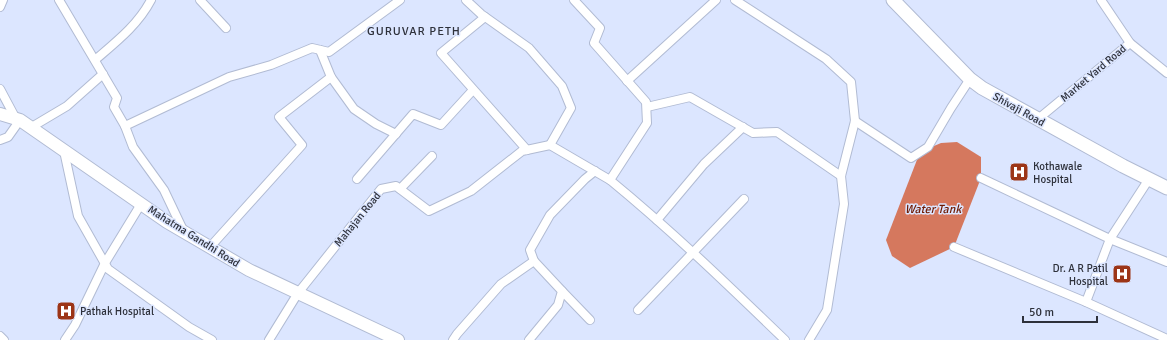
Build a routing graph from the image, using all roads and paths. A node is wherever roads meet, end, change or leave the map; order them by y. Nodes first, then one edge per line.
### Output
1 (3, 0) edge
2 (59, 0) edge
3 (151, 0) edge
4 (200, 0) edge
5 (400, 0) edge
6 (466, 0) edge
7 (574, 0) edge
8 (716, 0) edge
9 (735, 0) edge
10 (892, 0) edge
11 (1101, 0) edge
12 (0, 7) edge
13 (485, 17) junction
14 (226, 28) dead end
15 (1130, 43) junction
16 (320, 50) junction
17 (95, 60) junction
18 (1167, 73) edge
19 (103, 74) junction
20 (331, 77) junction
21 (970, 79) junction
22 (627, 81) junction
23 (0, 89) edge
24 (473, 90) junction
25 (646, 107) junction
26 (0, 114) edge
27 (1038, 119) junction
28 (18, 120) junction
29 (855, 121) junction
30 (125, 126) junction
31 (743, 127) junction
32 (30, 128) junction
33 (396, 134) junction
34 (0, 140) edge
35 (550, 145) junction
36 (527, 150) junction
37 (64, 151) junction
38 (432, 156) dead end
39 (595, 171) junction
40 (841, 176) junction
41 (981, 178) dead end
42 (357, 179) dead end
43 (1149, 179) junction
44 (610, 180) junction
45 (1167, 188) edge
46 (400, 189) junction
47 (744, 199) dead end
48 (141, 204) junction
49 (657, 220) junction
50 (183, 231) junction
51 (1110, 239) junction
52 (954, 247) dead end
53 (210, 248) junction
54 (693, 251) junction
55 (534, 261) junction
56 (1167, 262) edge
57 (105, 263) junction
58 (562, 291) junction
59 (298, 293) junction
60 (1086, 302) junction
61 (638, 310) dead end
62 (590, 320) dead end
63 (0, 336) edge
64 (1167, 339) edge
65 (4, 340) edge
66 (65, 340) edge
67 (211, 340) edge
68 (269, 340) edge
69 (398, 340) edge
70 (454, 340) edge
71 (529, 340) edge
72 (785, 340) edge
73 (808, 340) edge

1 - 12 street
2 - 17 street
3 - 17 street
4 - 14 street
5 - 16 street
6 - 13 street
7 - 22 street
8 - 22 street
9 - 29 street
10 - 21 main road, Shivaji Road
11 - 15 street
13 - 24 street
13 - 35 street
15 - 18 street, Market Yard Road
15 - 27 street, Market Yard Road
16 - 20 street
16 - 30 street
17 - 19 street
19 - 30 street
19 - 32 street
20 - 33 street
20 - 53 street
21 - 27 main road, Shivaji Road
21 - 29 street
22 - 25 street
23 - 28 street
24 - 33 street
24 - 36 street
25 - 31 street
25 - 44 street
26 - 28 main road, Mahatma Gandhi Road
27 - 43 main road, Shivaji Road
28 - 32 main road, Mahatma Gandhi Road
28 - 34 street
29 - 40 street
30 - 50 street
31 - 40 street
31 - 49 street
32 - 37 main road, Mahatma Gandhi Road
33 - 42 street
35 - 36 street
35 - 39 street
36 - 46 street
37 - 48 main road, Mahatma Gandhi Road
37 - 57 street
38 - 46 street
39 - 44 street
39 - 55 street
40 - 73 street
41 - 51 street
43 - 45 main road, Shivaji Road
43 - 51 street
44 - 49 street
46 - 59 street, Mahajan Road
47 - 54 street
48 - 50 main road, Mahatma Gandhi Road
48 - 57 street
49 - 54 street
50 - 53 main road, Mahatma Gandhi Road
51 - 56 street
51 - 60 street
52 - 60 street
53 - 59 main road, Mahatma Gandhi Road
54 - 61 street
54 - 72 street
55 - 58 street
55 - 70 street
57 - 66 street
57 - 67 street
58 - 62 street
58 - 71 street
59 - 68 street
59 - 69 main road, Mahatma Gandhi Road
60 - 64 street
63 - 65 street

